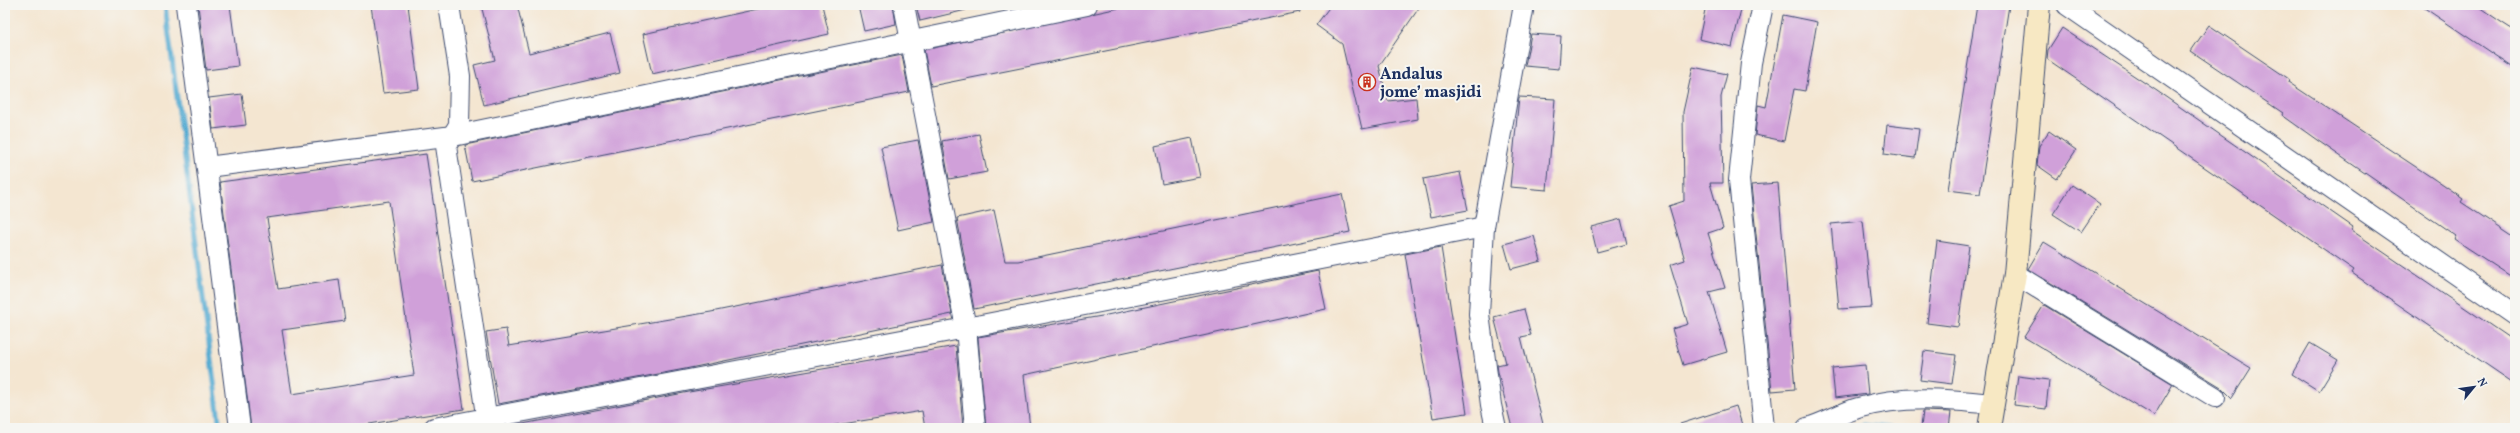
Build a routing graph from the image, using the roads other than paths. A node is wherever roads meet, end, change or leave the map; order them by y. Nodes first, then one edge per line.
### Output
1 (186, 5) edge
2 (449, 5) edge
3 (904, 5) edge
4 (1087, 5) edge
5 (1524, 5) edge
6 (1763, 5) edge
7 (2039, 5) edge
8 (2067, 5) edge
9 (911, 43) junction
10 (453, 136) junction
11 (207, 167) junction
12 (1484, 227) junction
13 (2015, 274) junction
14 (2515, 315) edge
15 (966, 328) junction
16 (2215, 397) dead end
17 (1991, 417) edge
18 (487, 424) edge
19 (240, 428) edge
20 (434, 428) edge
21 (975, 428) edge
22 (1496, 428) edge
23 (1764, 428) edge
24 (1807, 428) edge

1 - 11 street
2 - 10 street
3 - 9 street
4 - 9 street
5 - 12 street
6 - 23 street
7 - 13 main road
8 - 14 street
9 - 10 street
9 - 15 street
10 - 11 street
10 - 18 street
11 - 19 street
12 - 15 street
12 - 22 street
13 - 16 street
13 - 17 main road
15 - 18 street
15 - 21 street
17 - 24 street
18 - 20 street

